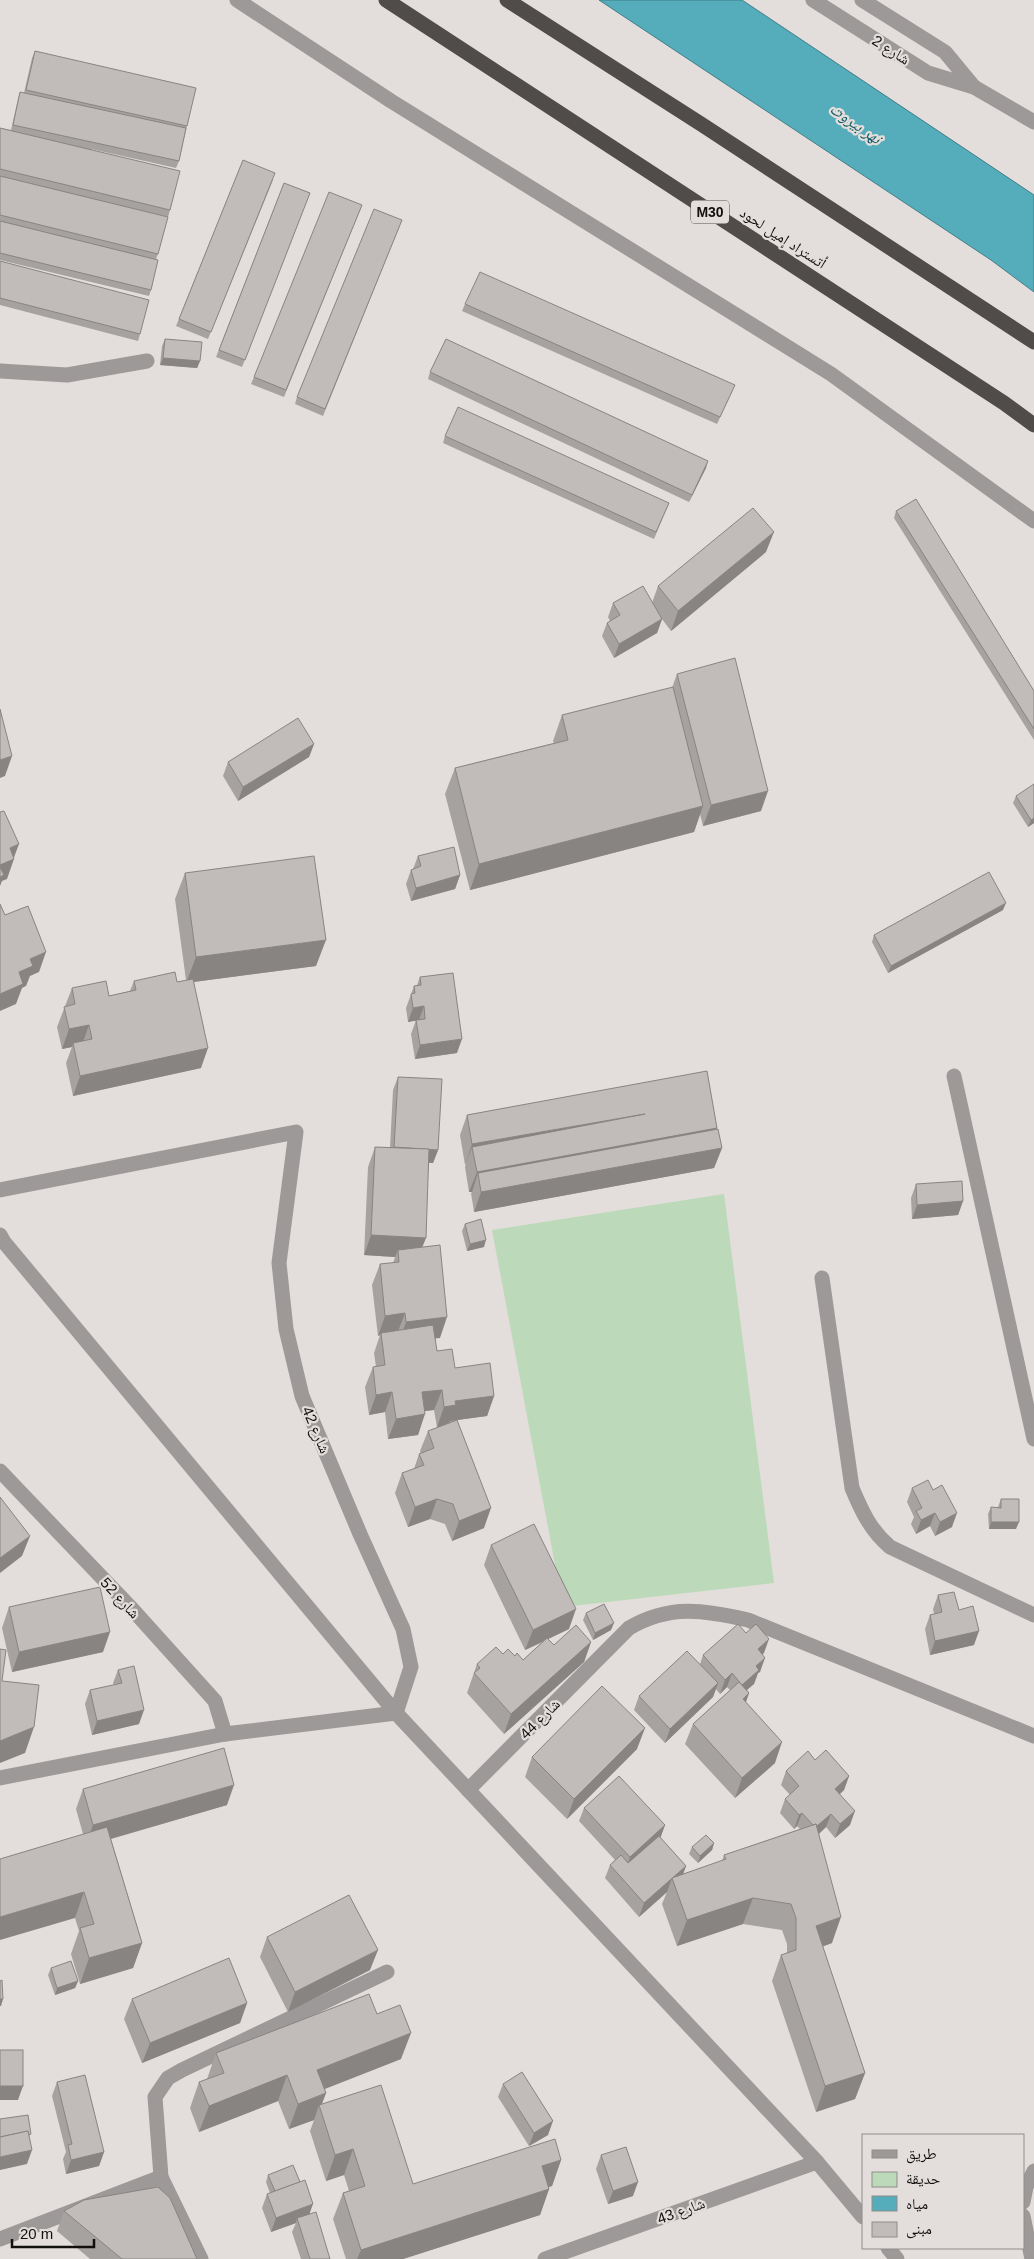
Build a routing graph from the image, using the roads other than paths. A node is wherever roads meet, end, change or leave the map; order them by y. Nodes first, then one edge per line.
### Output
1 (237, 0) edge
2 (386, 0) edge
3 (507, 0) edge
4 (813, 0) edge
5 (862, 0) edge
6 (974, 87) junction
7 (1034, 122) edge
8 (1034, 342) edge
9 (147, 361) dead end
10 (0, 371) edge
11 (1034, 426) edge
12 (1034, 521) edge
13 (954, 1076) dead end
14 (0, 1190) edge
15 (1, 1240) edge
16 (822, 1278) dead end
17 (1030, 1405) edge
18 (1034, 1439) edge
19 (0, 1471) edge
20 (1034, 1615) edge
21 (396, 1713) junction
22 (225, 1734) junction
23 (1034, 1736) edge
24 (0, 1778) edge
25 (468, 1790) junction
26 (387, 1972) dead end
27 (817, 2162) junction
28 (1034, 2171) edge
29 (161, 2177) junction
30 (1024, 2197) edge
31 (862, 2217) edge
32 (1024, 2221) edge
33 (0, 2239) edge
34 (889, 2249) edge
35 (201, 2259) edge
36 (545, 2259) edge
37 (897, 2259) edge
38 (1032, 2259) edge

1 - 12 street
2 - 11 highway, أتستراد إميل لحود / M30
3 - 8 highway
4 - 6 street, شارع 2
5 - 6 street, شارع 2
6 - 7 street, شارع 2
9 - 10 street
13 - 17 street
14 - 21 street, شارع 42
15 - 21 street
16 - 20 street
17 - 18 street
19 - 22 street, شارع 52
21 - 22 street
21 - 25 street
22 - 24 street
23 - 25 street, شارع 44
25 - 27 street
26 - 29 street
27 - 31 street
27 - 36 street, شارع 43
28 - 30 street
29 - 33 street
29 - 35 street
32 - 38 street
34 - 37 street

